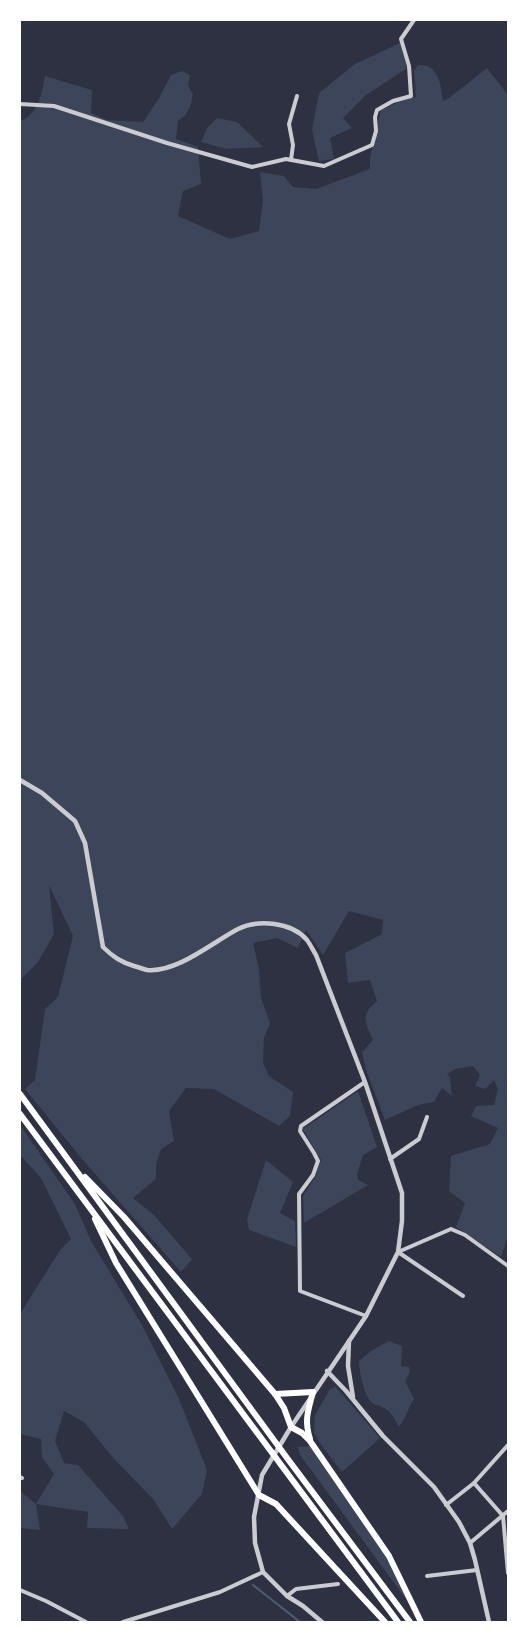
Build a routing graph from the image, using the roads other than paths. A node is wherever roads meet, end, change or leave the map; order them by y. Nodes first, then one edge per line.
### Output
1 (414, 20) edge
2 (297, 96) dead end
3 (20, 104) edge
4 (291, 160) junction
5 (20, 780) edge
6 (365, 1082) junction
7 (20, 1094) edge
8 (20, 1113) edge
9 (428, 1117) dead end
10 (390, 1159) junction
11 (70, 1162) junction
12 (88, 1204) junction
13 (398, 1252) junction
14 (508, 1266) edge
15 (463, 1296) dead end
16 (366, 1316) junction
17 (349, 1341) junction
18 (327, 1371) junction
19 (313, 1392) junction
20 (275, 1394) junction
21 (353, 1400) junction
22 (291, 1427) junction
23 (310, 1441) junction
24 (508, 1445) edge
25 (474, 1483) junction
26 (259, 1495) junction
27 (446, 1505) junction
28 (508, 1511) edge
29 (503, 1516) junction
30 (470, 1543) junction
31 (478, 1570) junction
32 (263, 1572) junction
33 (508, 1573) edge
34 (427, 1576) dead end
35 (338, 1584) dead end
36 (20, 1590) edge
37 (287, 1596) junction
38 (86, 1623) edge
39 (123, 1623) edge
40 (322, 1623) edge
41 (385, 1623) edge
42 (398, 1623) edge
43 (410, 1623) edge
44 (421, 1623) edge
45 (489, 1623) edge

1 - 4 street
2 - 4 street
3 - 4 street
5 - 6 street
6 - 10 street
6 - 16 street
7 - 11 highway
8 - 12 highway
9 - 10 street
10 - 13 street
11 - 20 highway
11 - 43 highway
12 - 26 highway
12 - 42 highway
13 - 14 street
13 - 15 street
13 - 16 street
16 - 17 street
17 - 18 street
17 - 21 street
18 - 19 street
18 - 21 street
19 - 20 highway
19 - 22 street
19 - 23 highway
20 - 22 highway
21 - 27 street
22 - 23 highway
22 - 26 street
23 - 44 highway
24 - 25 street
25 - 27 street
25 - 29 street
26 - 32 street
26 - 41 highway
27 - 30 street
28 - 29 street
29 - 30 street
29 - 33 street
30 - 31 street
31 - 34 street
31 - 45 street
32 - 37 street
32 - 39 street
35 - 37 street
36 - 38 street
37 - 40 street

